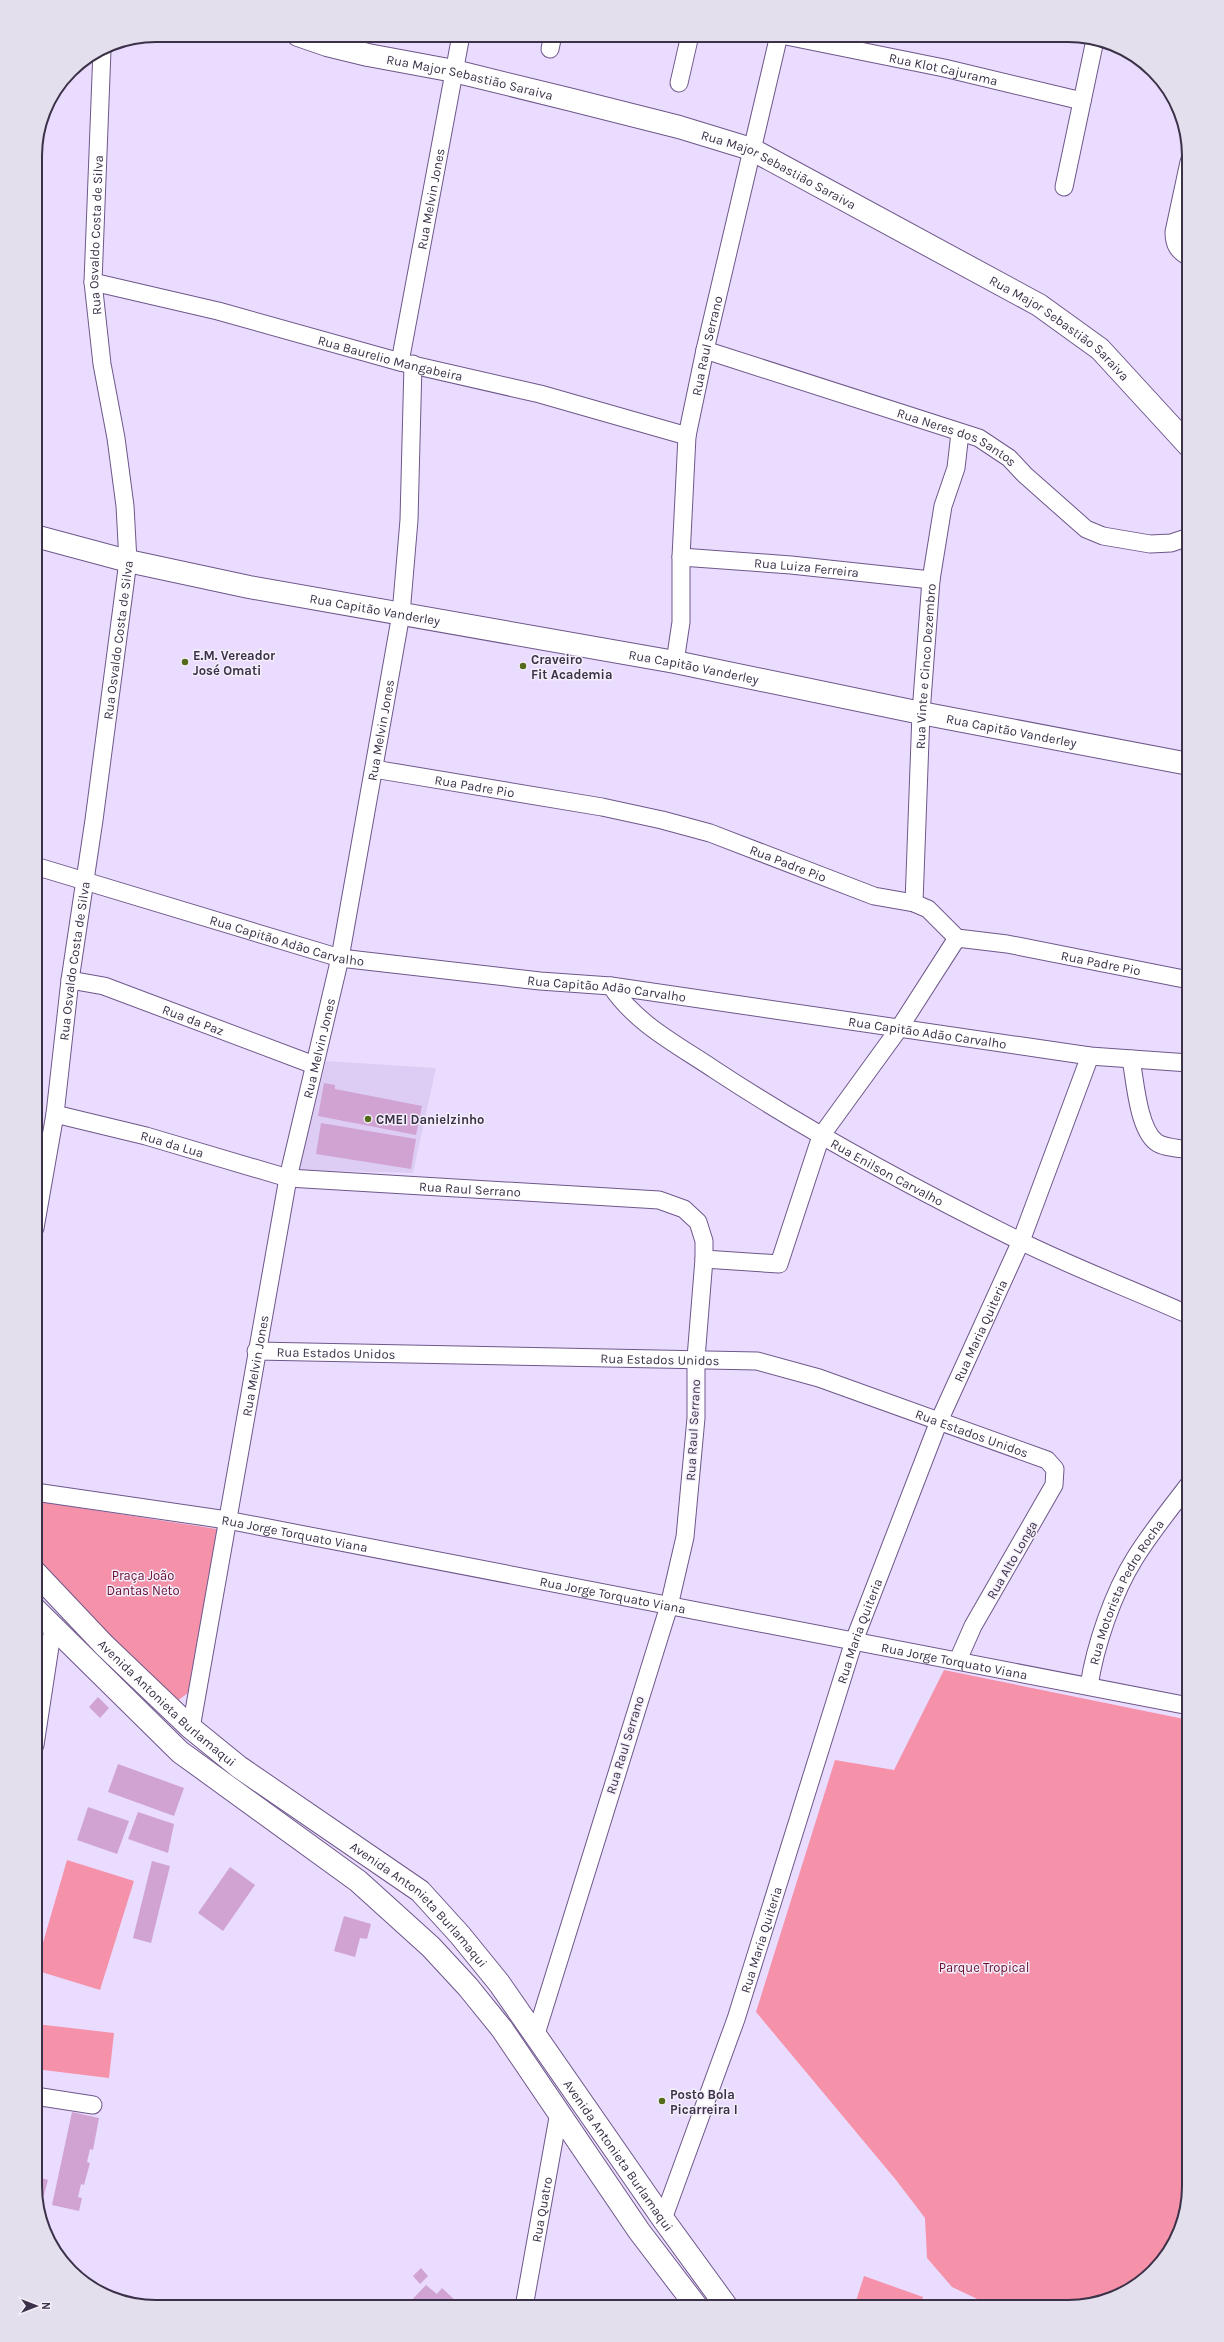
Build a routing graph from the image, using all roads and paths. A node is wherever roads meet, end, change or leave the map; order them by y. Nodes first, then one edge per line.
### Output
1 (318, 42) edge
2 (460, 42) edge
3 (688, 42) edge
4 (778, 42) edge
5 (815, 42) edge
6 (1094, 45) edge
7 (102, 56) edge
8 (454, 71) junction
9 (679, 83) dead end
10 (1082, 101) junction
11 (751, 149) junction
12 (1064, 188) dead end
13 (1182, 195) edge
14 (1182, 252) edge
15 (93, 282) junction
16 (704, 350) junction
17 (407, 363) junction
18 (960, 433) junction
19 (687, 436) junction
20 (1182, 438) edge
21 (42, 538) edge
22 (1182, 540) edge
23 (681, 557) junction
24 (128, 561) junction
25 (931, 580) junction
26 (401, 614) junction
27 (675, 662) junction
28 (921, 713) junction
29 (1182, 763) edge
30 (374, 769) junction
31 (42, 868) edge
32 (85, 883) junction
33 (914, 903) junction
34 (957, 938) junction
35 (340, 958) junction
36 (1182, 979) edge
37 (70, 980) junction
38 (611, 986) junction
39 (898, 1030) junction
40 (1090, 1056) junction
41 (1131, 1059) junction
42 (1182, 1063) edge
43 (314, 1065) junction
44 (55, 1114) junction
45 (821, 1136) junction
46 (1182, 1148) edge
47 (288, 1178) junction
48 (42, 1188) edge
49 (1021, 1241) junction
50 (704, 1259) junction
51 (1182, 1312) edge
52 (256, 1351) junction
53 (696, 1358) junction
54 (939, 1421) junction
55 (1047, 1460) joint
56 (42, 1493) edge
57 (1182, 1494) edge
58 (227, 1520) junction
59 (42, 1579) edge
60 (669, 1606) junction
61 (42, 1615) edge
62 (53, 1626) junction
63 (854, 1642) junction
64 (958, 1660) junction
65 (1089, 1686) junction
66 (42, 1699) edge
67 (1182, 1705) edge
68 (191, 1728) junction
69 (306, 1813) junction
70 (293, 1834) junction
71 (349, 1842) junction
72 (333, 1863) junction
73 (536, 2034) junction
74 (42, 2097) edge
75 (92, 2106) dead end
76 (558, 2112) junction
77 (641, 2188) junction
78 (621, 2204) junction
79 (663, 2219) junction
80 (644, 2238) junction
81 (525, 2300) edge
82 (692, 2300) edge
83 (722, 2300) edge

1 - 8 street, Rua Major Sebastião Saraiva
2 - 8 street, Rua Melvin Jones
3 - 9 street
4 - 11 street, Rua Raul Serrano
5 - 10 street, Rua Klot Cajurama
6 - 10 street
7 - 15 street, Rua Osvaldo Costa de Silva
8 - 11 street, Rua Major Sebastião Saraiva
8 - 17 street, Rua Melvin Jones
10 - 12 street
11 - 16 street, Rua Raul Serrano
11 - 20 street, Rua Major Sebastião Saraiva
13 - 14 street
15 - 17 street, Rua Baurelio Mangabeira
15 - 24 street, Rua Osvaldo Costa de Silva
16 - 18 street, Rua Neres dos Santos
16 - 19 street, Rua Raul Serrano
17 - 19 street, Rua Baurelio Mangabeira
17 - 26 street, Rua Melvin Jones
18 - 22 street, Rua Neres dos Santos
18 - 25 street, Rua Vinte e Cinco Dezembro
19 - 23 street, Rua Raul Serrano
21 - 24 street, Rua Capitão Vanderley
23 - 25 street, Rua Luiza Ferreira
23 - 27 street, Rua Raul Serrano
24 - 26 street, Rua Capitão Vanderley
24 - 32 street, Rua Osvaldo Costa de Silva
25 - 28 street, Rua Vinte e Cinco Dezembro
26 - 27 street, Rua Capitão Vanderley
26 - 30 street, Rua Melvin Jones
27 - 28 street, Rua Capitão Vanderley
28 - 29 street, Rua Capitão Vanderley
28 - 33 street, Rua Vinte e Cinco Dezembro
30 - 33 street, Rua Padre Pio
30 - 35 street, Rua Melvin Jones
31 - 32 street, Rua Capitão Adão Carvalho
32 - 35 street, Rua Capitão Adão Carvalho
32 - 37 street, Rua Osvaldo Costa de Silva
33 - 34 street, Rua Padre Pio
34 - 36 street, Rua Padre Pio
34 - 39 street
35 - 38 street, Rua Capitão Adão Carvalho
35 - 43 street, Rua Melvin Jones
37 - 43 street, Rua da Paz
37 - 44 street, Rua Osvaldo Costa de Silva
38 - 39 street, Rua Capitão Adão Carvalho
38 - 45 street, Rua Enilson Carvalho
39 - 40 street, Rua Capitão Adão Carvalho
39 - 45 street
40 - 41 street, Rua Capitão Adão Carvalho
40 - 49 street, Rua Maria Quiteria
41 - 42 street, Rua Capitão Adão Carvalho
41 - 46 street
43 - 47 street, Rua Melvin Jones
44 - 47 street, Rua da Lua
44 - 48 street, Rua Osvaldo Costa de Silva
45 - 49 street, Rua Enilson Carvalho
45 - 50 street
47 - 50 street, Rua Raul Serrano
47 - 52 street, Rua Melvin Jones
49 - 51 street, Rua Enilson Carvalho
49 - 54 street, Rua Maria Quiteria
50 - 53 street, Rua Raul Serrano
52 - 53 street, Rua Estados Unidos
52 - 58 street, Rua Melvin Jones
53 - 54 street, Rua Estados Unidos
53 - 60 street, Rua Raul Serrano
54 - 55 street, Rua Estados Unidos
54 - 63 street, Rua Maria Quiteria
55 - 64 street, Rua Alto Longa
56 - 58 street, Rua Jorge Torquato Viana
57 - 65 street, Rua Motorista Pedro Rocha
58 - 60 street, Rua Jorge Torquato Viana
58 - 68 street, Rua Melvin Jones
59 - 68 street, Avenida Antonieta Burlamaqui
60 - 63 street, Rua Jorge Torquato Viana
60 - 73 street, Rua Raul Serrano
61 - 62 street, Avenida Antonieta Burlamaqui
62 - 66 street
62 - 70 street, Avenida Antonieta Burlamaqui
63 - 64 street, Rua Jorge Torquato Viana
63 - 79 street, Rua Maria Quiteria
64 - 65 street, Rua Jorge Torquato Viana
65 - 67 street, Rua Jorge Torquato Viana
68 - 69 street, Avenida Antonieta Burlamaqui
69 - 70 street
69 - 71 street, Avenida Antonieta Burlamaqui
70 - 72 street, Avenida Antonieta Burlamaqui
71 - 72 street
71 - 73 street, Avenida Antonieta Burlamaqui
72 - 76 street, Avenida Antonieta Burlamaqui
73 - 77 street, Avenida Antonieta Burlamaqui
74 - 75 street
76 - 78 street, Avenida Antonieta Burlamaqui
76 - 81 street, Rua Quatro
77 - 78 street
77 - 79 street, Avenida Antonieta Burlamaqui
78 - 80 street, Avenida Antonieta Burlamaqui
79 - 80 street
79 - 83 street, Avenida Antonieta Burlamaqui
80 - 82 street, Avenida Antonieta Burlamaqui

